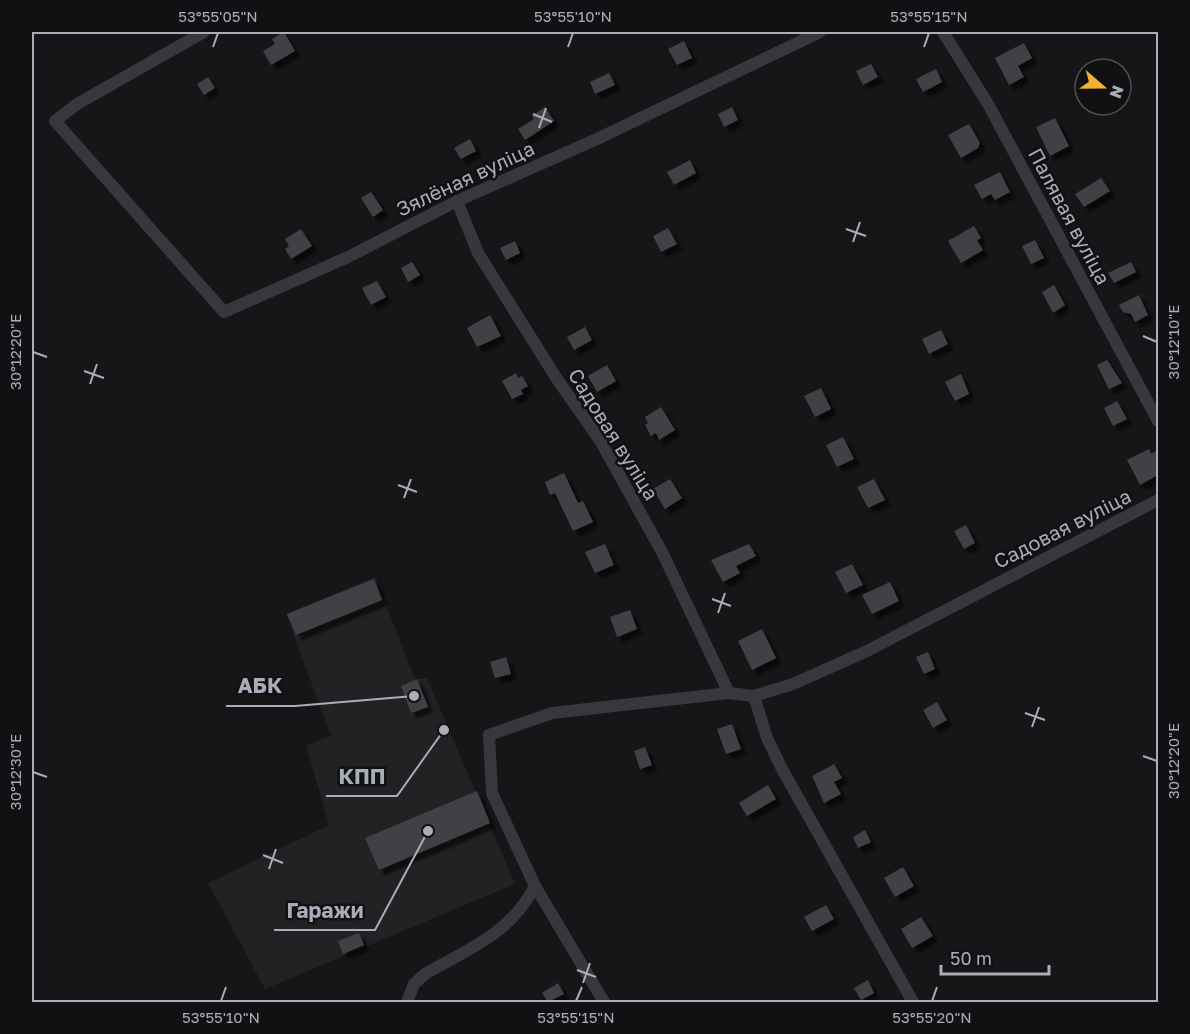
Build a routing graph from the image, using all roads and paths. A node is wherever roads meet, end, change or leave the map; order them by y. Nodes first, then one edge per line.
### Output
1 (204, 32) edge
2 (820, 32) edge
3 (943, 32) edge
4 (457, 201) junction
5 (1158, 421) edge
6 (1158, 500) edge
7 (729, 693) junction
8 (754, 696) junction
9 (535, 886) junction
10 (407, 1002) edge
11 (604, 1002) edge
12 (913, 1002) edge

1 - 4 street, Зялёная вуліца
2 - 4 street, Зялёная вуліца
3 - 5 street, Палявая вуліца
4 - 7 street, Садовая вуліца
6 - 8 street, Садовая вуліца
7 - 8 street, Садовая вуліца
7 - 9 street, Садовая вуліца
8 - 12 street
9 - 10 street
9 - 11 street

